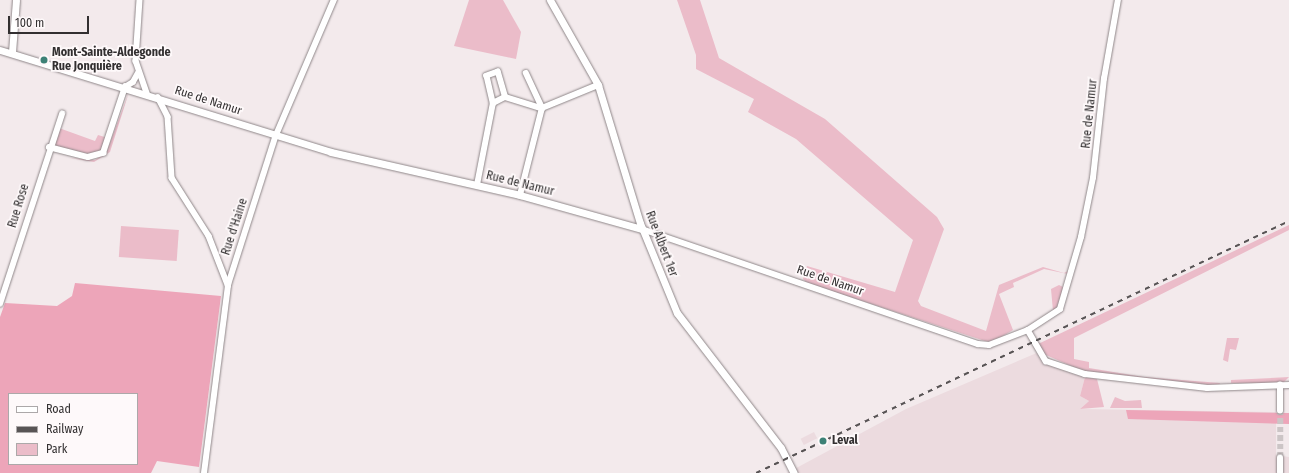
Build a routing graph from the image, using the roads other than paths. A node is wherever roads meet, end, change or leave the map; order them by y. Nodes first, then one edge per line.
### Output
1 (16, 0) edge
2 (140, 0) edge
3 (334, 0) edge
4 (550, 0) edge
5 (1118, 0) edge
6 (0, 50) edge
7 (12, 52) junction
8 (138, 73) junction
9 (526, 73) dead end
10 (598, 85) junction
11 (125, 87) junction
12 (147, 93) junction
13 (158, 97) junction
14 (505, 97) junction
15 (494, 103) junction
16 (542, 108) junction
17 (62, 114) dead end
18 (276, 135) junction
19 (48, 147) junction
20 (477, 185) junction
21 (520, 195) junction
22 (642, 229) junction
23 (228, 285) junction
24 (0, 304) edge
25 (1028, 330) junction
26 (1280, 385) junction
27 (1289, 385) edge
28 (1280, 411) tunnel mouth
29 (1280, 458) tunnel mouth
30 (204, 473) edge
31 (794, 473) edge
32 (1280, 473) edge

1 - 7 street
2 - 8 street
3 - 18 street, Rue d'Haine
4 - 10 street, Rue Albert 1er
5 - 25 street, Rue de Namur
6 - 7 street, Rue de Namur
7 - 11 street, Rue de Namur
8 - 11 street
8 - 12 street
9 - 16 street
10 - 16 street
10 - 22 street, Rue Albert 1er
11 - 12 street, Rue de Namur
11 - 19 street
12 - 13 street, Rue de Namur
13 - 18 street, Rue de Namur
13 - 23 street
14 - 15 street
14 - 15 street
14 - 16 street
15 - 20 street
16 - 21 street
17 - 19 street, Rue Rose
18 - 20 street, Rue de Namur
18 - 23 street, Rue d'Haine
19 - 24 street, Rue Rose
20 - 21 street, Rue de Namur
21 - 22 street, Rue de Namur
22 - 25 street, Rue de Namur
22 - 31 street, Rue Albert 1er
23 - 30 street, Rue d'Haine
25 - 26 street
26 - 27 street
26 - 28 street
29 - 32 street

